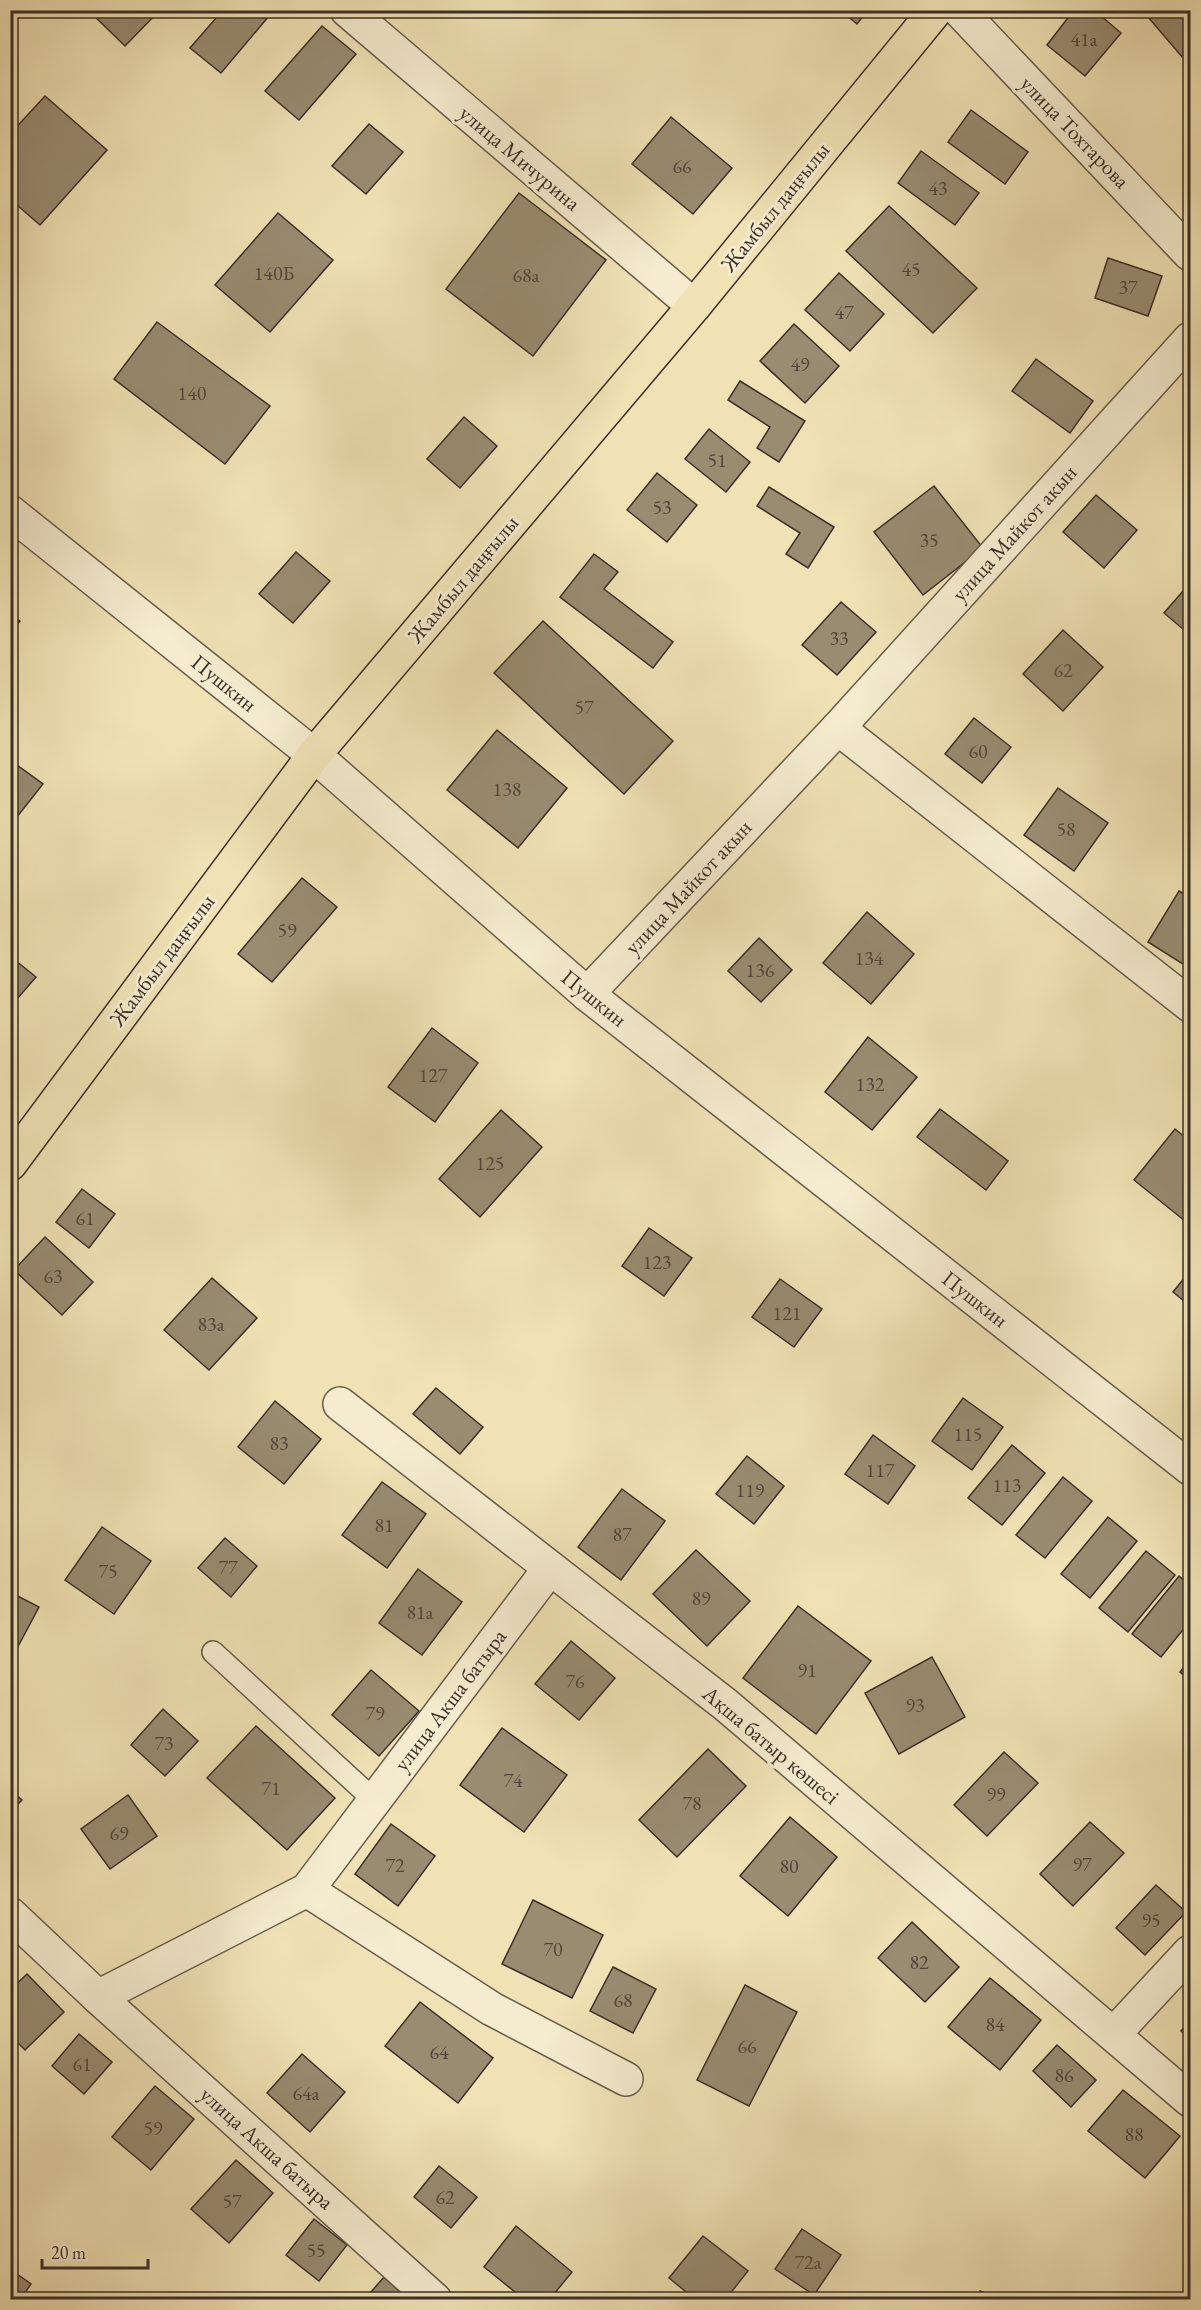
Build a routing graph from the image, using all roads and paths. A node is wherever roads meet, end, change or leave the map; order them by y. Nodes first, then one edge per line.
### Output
1 (346, 10) edge
2 (936, 10) edge
3 (959, 10) edge
4 (1191, 254) edge
5 (694, 306) junction
6 (1191, 339) edge
7 (10, 512) edge
8 (838, 728) junction
9 (314, 755) junction
10 (588, 994) junction
11 (1191, 1005) edge
12 (10, 1164) edge
13 (340, 1404) dead end
14 (1191, 1468) edge
15 (550, 1568) junction
16 (213, 1652) dead end
17 (374, 1800) junction
18 (307, 1890) junction
19 (13, 1919) edge
20 (1191, 1952) edge
21 (98, 1997) junction
22 (1114, 2034) junction
23 (626, 2079) dead end
24 (1191, 2100) edge
25 (435, 2300) edge

1 - 5 street, улица Мичурина
2 - 5 main road, Жамбыл даңғылы
3 - 4 street, улица Тохтарова
5 - 9 main road, Жамбыл даңғылы
6 - 8 street, улица Майкот акын
7 - 9 street, Пушкин
8 - 10 street, улица Майкот акын
8 - 11 street
9 - 10 street, Пушкин
9 - 12 main road, Жамбыл даңғылы
10 - 14 street, Пушкин
13 - 15 street, Ақша батыр көшесі
15 - 17 street, улица Акша батыра
15 - 22 street, Ақша батыр көшесі
16 - 17 lane
17 - 18 street, улица Акша батыра
18 - 21 street, улица Акша батыра
18 - 23 street
19 - 21 street, улица Акша батыра
20 - 22 street
21 - 25 street, улица Акша батыра
22 - 24 street, Ақша батыр көшесі

